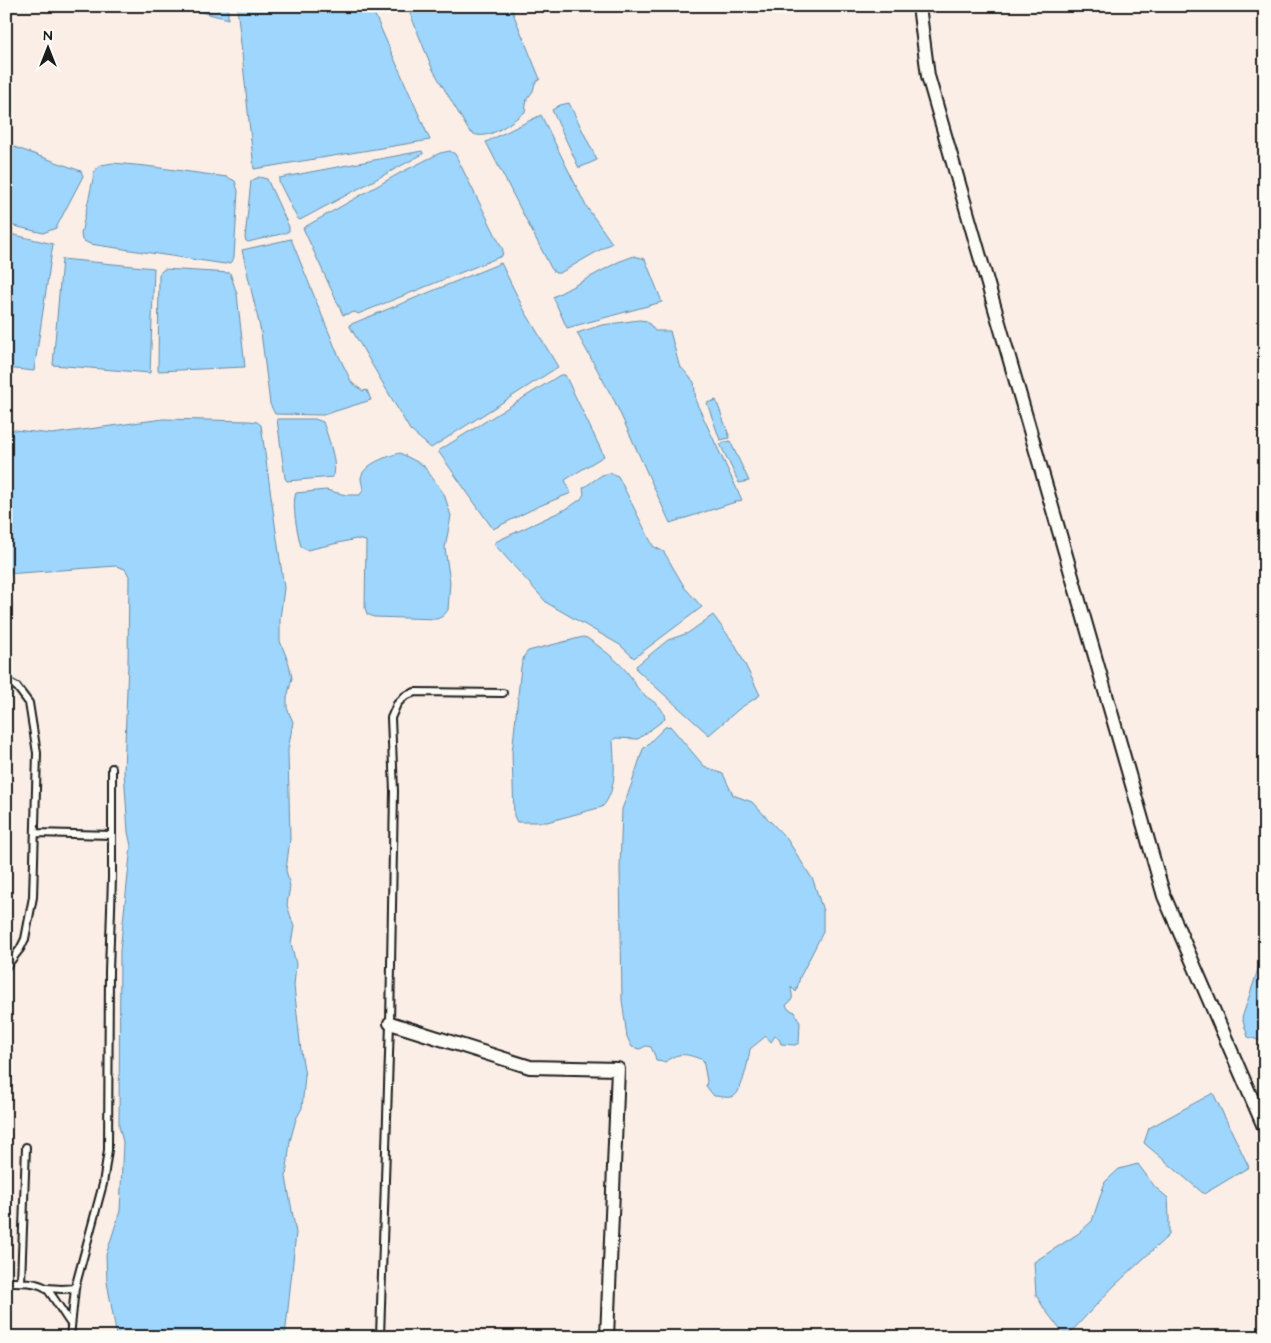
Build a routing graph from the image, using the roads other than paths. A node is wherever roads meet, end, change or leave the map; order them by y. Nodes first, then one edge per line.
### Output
1 (920, 6) edge
2 (6, 682) edge
3 (503, 693) dead end
4 (112, 768) dead end
5 (35, 833) junction
6 (112, 835) junction
7 (6, 967) edge
8 (390, 1023) junction
9 (1265, 1129) edge
10 (26, 1147) dead end
11 (6, 1282) edge
12 (21, 1282) junction
13 (47, 1288) junction
14 (76, 1288) junction
15 (71, 1324) junction
16 (70, 1337) edge
17 (380, 1337) edge
18 (607, 1337) edge

1 - 9 street
2 - 5 lane
3 - 8 lane
4 - 6 lane
5 - 6 lane
5 - 7 lane
6 - 14 lane
8 - 17 lane
8 - 18 street
10 - 12 lane
11 - 12 lane
12 - 13 lane
13 - 14 lane
13 - 15 lane
14 - 15 lane
15 - 16 lane

